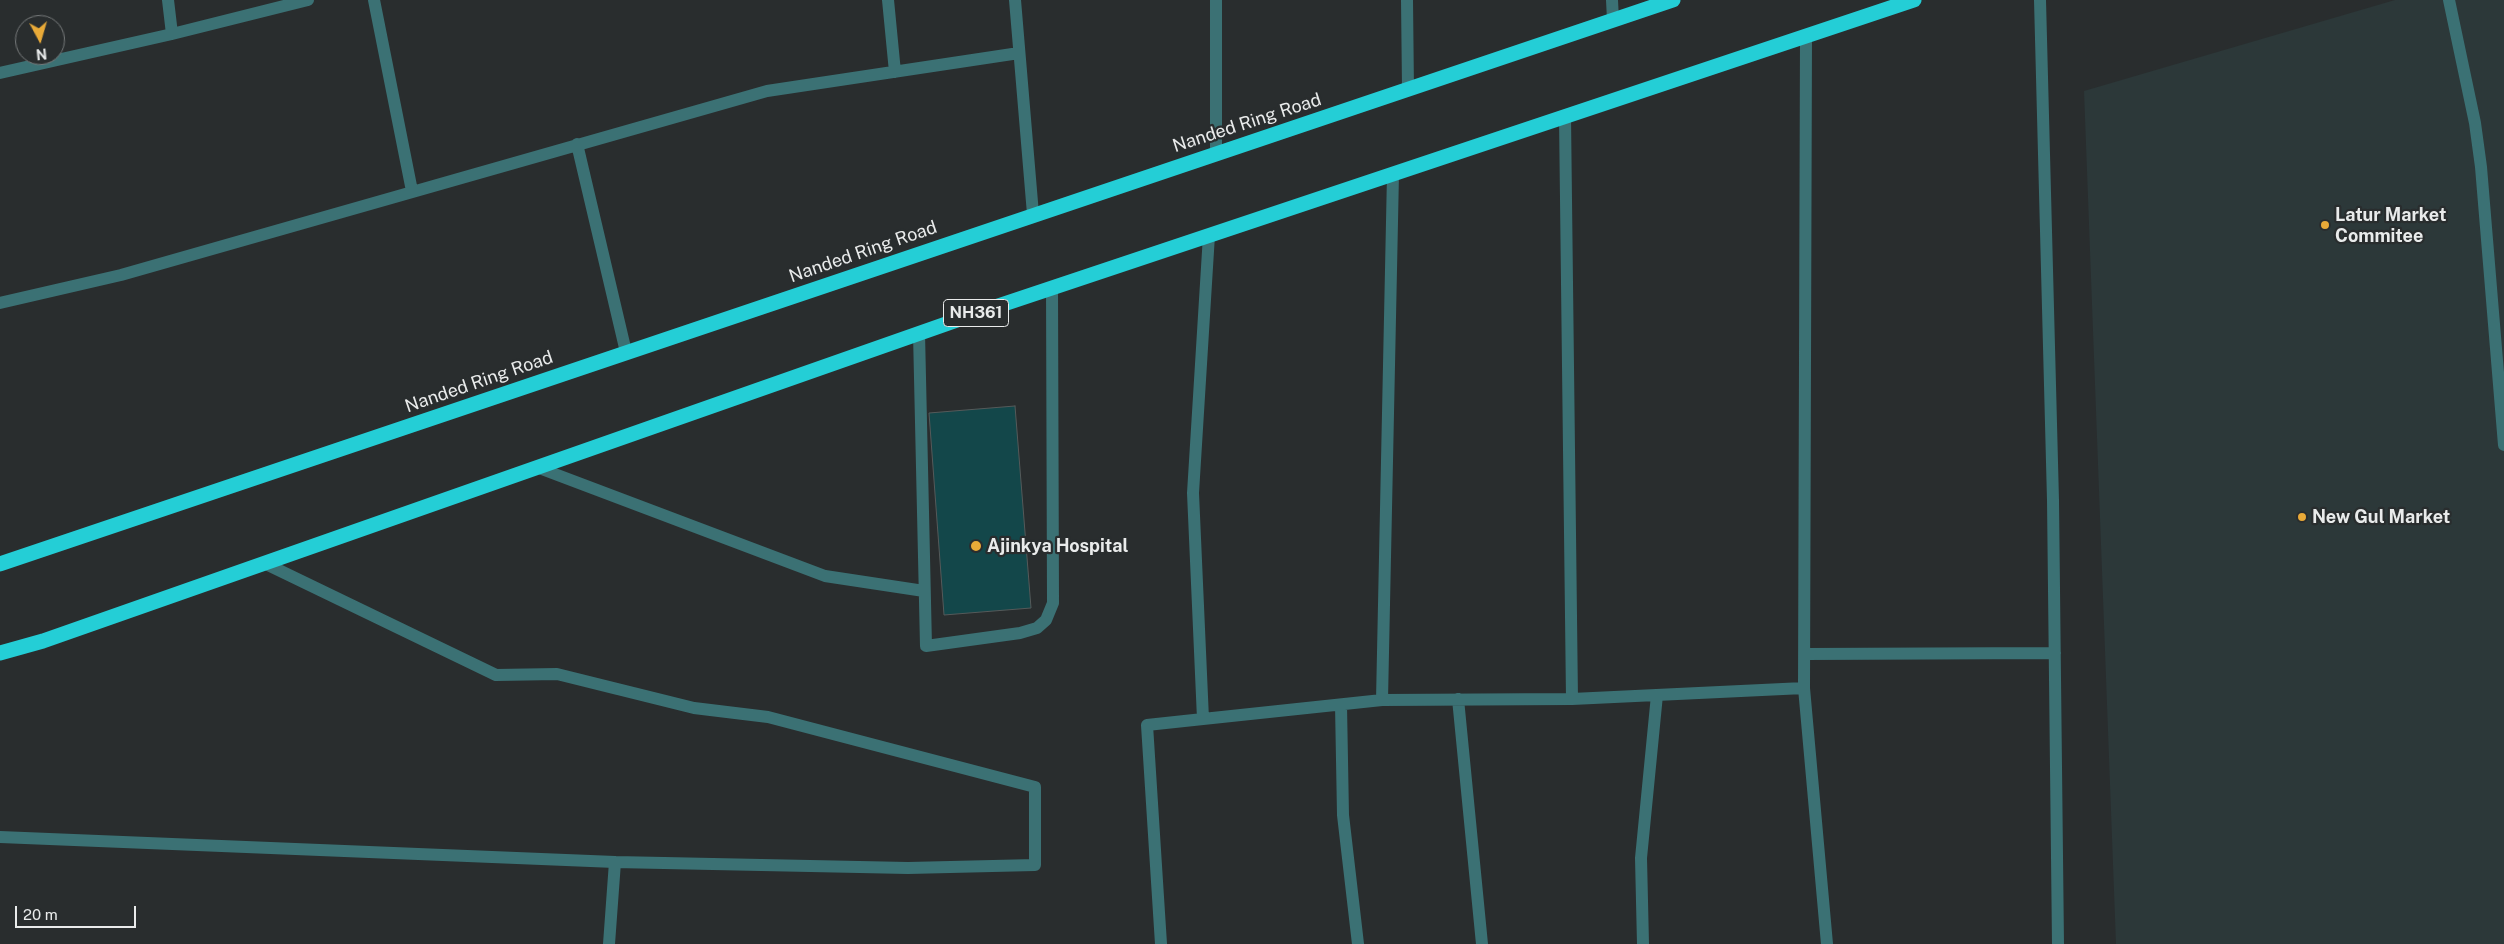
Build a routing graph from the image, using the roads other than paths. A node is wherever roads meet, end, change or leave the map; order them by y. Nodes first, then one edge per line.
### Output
1 (168, 0) edge
2 (308, 0) edge
3 (374, 0) edge
4 (888, 0) edge
5 (1015, 0) edge
6 (1216, 0) edge
7 (1407, 0) edge
8 (1612, 0) edge
9 (1673, 0) edge
10 (1914, 0) edge
11 (2040, 0) edge
12 (2450, 0) edge
13 (1613, 20) junction
14 (172, 34) junction
15 (1806, 36) junction
16 (1019, 53) junction
17 (895, 72) junction
18 (0, 73) edge
19 (1408, 89) junction
20 (1565, 116) junction
21 (577, 144) junction
22 (1216, 153) junction
23 (1393, 174) junction
24 (412, 192) junction
25 (1033, 214) junction
26 (1209, 235) junction
27 (1052, 287) junction
28 (0, 302) edge
29 (919, 333) junction
30 (626, 352) junction
31 (2504, 444) edge
32 (539, 468) junction
33 (264, 563) junction
34 (0, 564) edge
35 (924, 591) junction
36 (0, 653) edge
37 (1805, 654) junction
38 (2055, 654) junction
39 (1804, 688) junction
40 (1657, 695) junction
41 (1458, 699) junction
42 (1572, 699) junction
43 (1382, 700) junction
44 (1341, 705) junction
45 (1203, 719) junction
46 (0, 837) edge
47 (615, 862) junction
48 (609, 944) edge
49 (1162, 944) edge
50 (1358, 944) edge
51 (1482, 944) edge
52 (1643, 944) edge
53 (1827, 944) edge
54 (2058, 944) edge

1 - 14 street
2 - 14 street
3 - 24 street
4 - 17 street
5 - 16 street
6 - 22 street
7 - 19 street
8 - 13 street
9 - 13 highway, Nanded Ring Road
10 - 15 highway, NH361
11 - 38 street
12 - 31 street
13 - 19 highway, Nanded Ring Road
14 - 18 street
15 - 20 highway, NH361
15 - 37 street
16 - 17 street
16 - 25 street
17 - 21 street
19 - 22 highway, Nanded Ring Road
20 - 23 highway, NH361
20 - 42 street
21 - 24 street
21 - 30 street
22 - 25 highway, Nanded Ring Road
23 - 26 highway, NH361
23 - 43 street
24 - 28 street
25 - 30 highway, Nanded Ring Road
26 - 27 highway, NH361
26 - 45 street
27 - 29 highway, NH361
27 - 35 street
29 - 32 highway, NH361
29 - 35 street
30 - 34 highway, Nanded Ring Road
32 - 33 highway, NH361
32 - 35 street
33 - 36 highway, NH361
33 - 47 street
37 - 38 street
37 - 39 street
38 - 54 street
39 - 40 street
39 - 53 street
40 - 42 street
40 - 52 street
41 - 42 street
41 - 43 street
41 - 51 street
43 - 44 street
44 - 45 street
44 - 50 street
45 - 49 street
46 - 47 street
47 - 48 street

